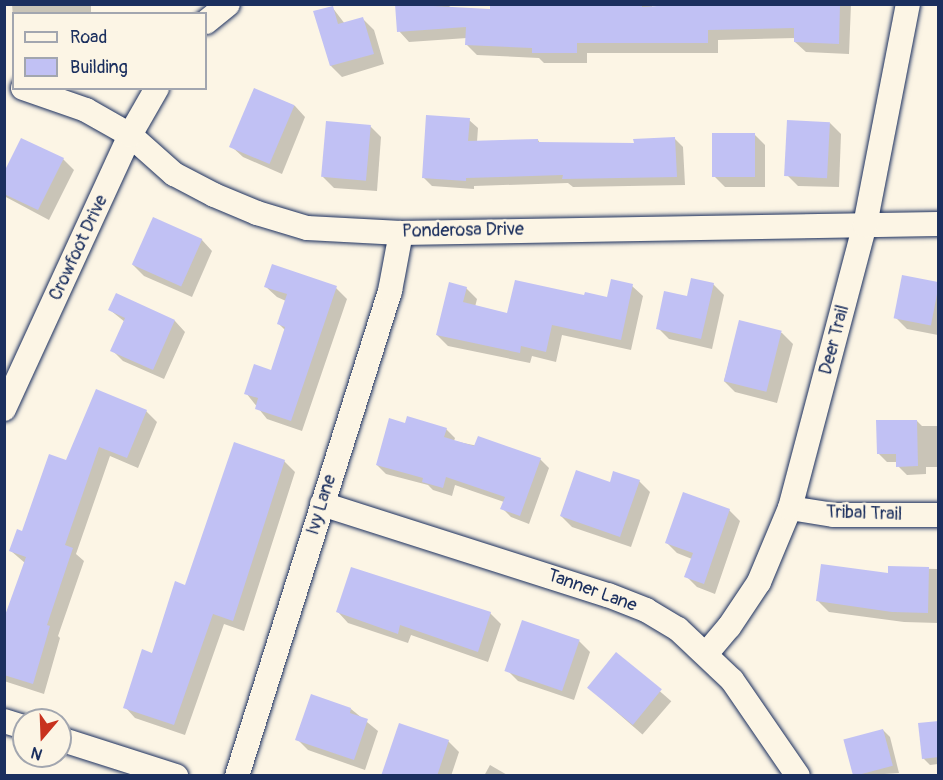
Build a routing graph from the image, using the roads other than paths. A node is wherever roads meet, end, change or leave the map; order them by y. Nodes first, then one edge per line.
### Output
1 (228, 4) edge
2 (908, 4) edge
3 (207, 21) edge
4 (29, 90) edge
5 (156, 90) edge
6 (130, 135) junction
7 (939, 224) edge
8 (865, 225) junction
9 (401, 233) junction
10 (5, 405) edge
11 (322, 504) junction
12 (790, 508) junction
13 (939, 515) edge
14 (706, 654) junction
15 (72, 743) edge
16 (176, 776) edge
17 (237, 776) edge
18 (798, 776) edge

1 - 3 street
2 - 8 street, Deer Trail
4 - 6 street, Ponderosa Drive
5 - 6 street, Crowfoot Drive
6 - 9 street, Ponderosa Drive
6 - 10 street, Crowfoot Drive
7 - 8 street, Ponderosa Drive
8 - 9 street, Ponderosa Drive
8 - 12 street, Deer Trail
9 - 11 street, Ivy Lane
11 - 14 street, Tanner Lane
11 - 17 street, Ivy Lane
12 - 13 street, Tribal Trail
12 - 14 street, Deer Trail
14 - 18 street, Tanner Lane
15 - 16 street

